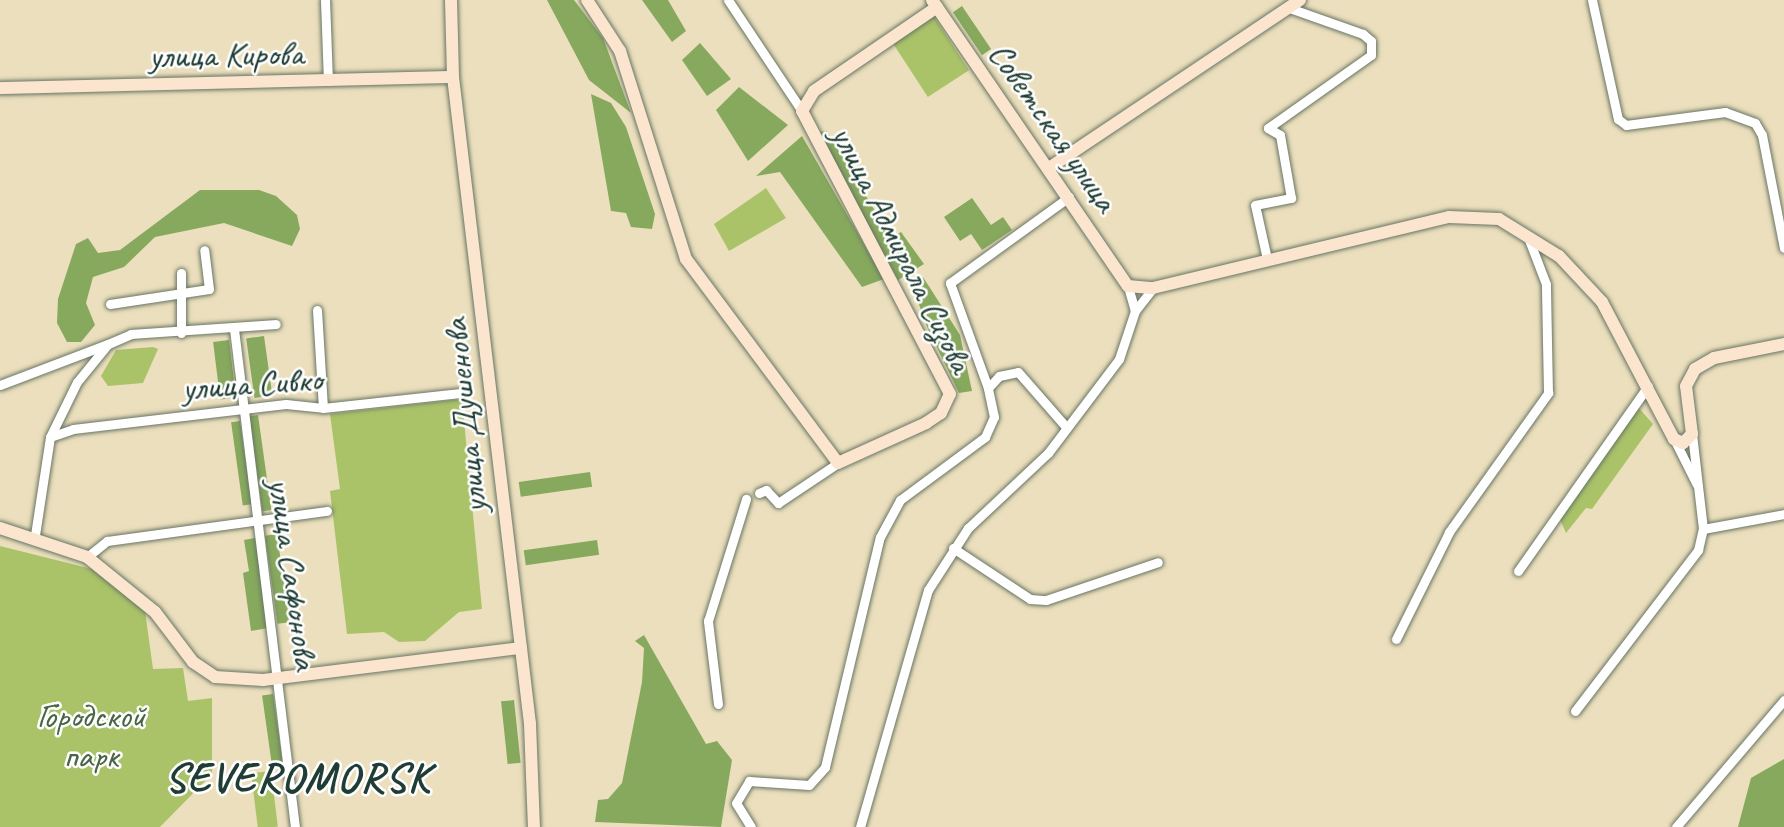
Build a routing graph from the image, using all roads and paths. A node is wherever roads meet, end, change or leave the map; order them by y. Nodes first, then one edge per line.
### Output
1 (325, 0) edge
2 (451, 0) edge
3 (587, 0) edge
4 (728, 0) edge
5 (1300, 0) edge
6 (1592, 0) edge
7 (934, 4) edge
8 (1289, 8) junction
9 (453, 76) junction
10 (328, 80) junction
11 (0, 88) edge
12 (789, 92) junction
13 (810, 96) junction
14 (802, 111) junction
15 (1049, 168) junction
16 (1069, 197) junction
17 (1522, 231) junction
18 (1784, 248) edge
19 (204, 250) dead end
20 (1559, 256) junction
21 (1267, 259) junction
22 (1542, 270) junction
23 (181, 273) dead end
24 (1128, 286) junction
25 (1153, 288) junction
26 (177, 294) junction
27 (110, 304) dead end
28 (317, 310) dead end
29 (1135, 311) junction
30 (276, 324) dead end
31 (234, 329) junction
32 (181, 333) junction
33 (108, 344) junction
34 (1784, 344) edge
35 (0, 385) edge
36 (1648, 386) junction
37 (988, 388) junction
38 (460, 393) dead end
39 (323, 408) junction
40 (244, 409) junction
41 (1068, 428) junction
42 (1692, 434) junction
43 (50, 437) junction
44 (1674, 439) junction
45 (838, 463) junction
46 (1700, 492) junction
47 (759, 493) dead end
48 (746, 499) dead end
49 (327, 511) dead end
50 (1784, 514) edge
51 (256, 519) junction
52 (0, 528) edge
53 (1703, 529) junction
54 (35, 535) junction
55 (953, 548) junction
56 (87, 557) junction
57 (1158, 562) dead end
58 (1518, 571) dead end
59 (1396, 639) dead end
60 (521, 648) junction
61 (279, 678) junction
62 (1784, 700) edge
63 (718, 704) dead end
64 (1575, 711) dead end
65 (295, 827) edge
66 (534, 827) edge
67 (751, 827) edge
68 (860, 827) edge
69 (1676, 827) edge

1 - 10 street
2 - 9 street, улица Душенова
3 - 45 street
4 - 12 street
5 - 8 street
6 - 18 street
7 - 13 street, улица Адмирала Сизова
7 - 15 street, Советская улица
8 - 15 street
8 - 21 street
9 - 10 street, улица Кирова
9 - 60 street, улица Душенова
10 - 11 street, улица Кирова
12 - 13 street
12 - 14 street
13 - 14 street, улица Адмирала Сизова
14 - 45 street, улица Адмирала Сизова
15 - 16 street, Советская улица
16 - 24 street, Советская улица
16 - 37 street
17 - 20 street
17 - 21 street
17 - 22 street
19 - 26 street
20 - 22 street
20 - 36 street
21 - 25 street
22 - 59 street
23 - 26 street
24 - 25 street
24 - 29 street
25 - 29 street
26 - 27 street
26 - 32 street
28 - 39 street
29 - 41 street
30 - 31 street, улица Сивко
31 - 32 street, улица Сивко
31 - 40 street, улица Сафонова
32 - 33 street, улица Сивко
33 - 35 street, улица Сивко
33 - 43 street
34 - 42 street
36 - 44 street
36 - 58 street
37 - 41 street, улица Адмирала Сизова
37 - 67 street, улица Адмирала Сизова
38 - 39 street, улица Сивко
39 - 40 street, улица Сивко
40 - 43 street, улица Сивко
40 - 51 street, улица Сафонова
41 - 55 street
42 - 44 street
42 - 46 street
43 - 54 street
44 - 46 street
45 - 47 street, улица Адмирала Сизова
46 - 53 street
48 - 63 street
49 - 51 street
50 - 53 street
51 - 56 street
51 - 61 street, улица Сафонова
52 - 54 street
53 - 64 street
54 - 56 street
55 - 57 street
55 - 68 street
56 - 61 street
60 - 61 street
60 - 66 street, улица Душенова
61 - 65 street, улица Сафонова
62 - 69 street

